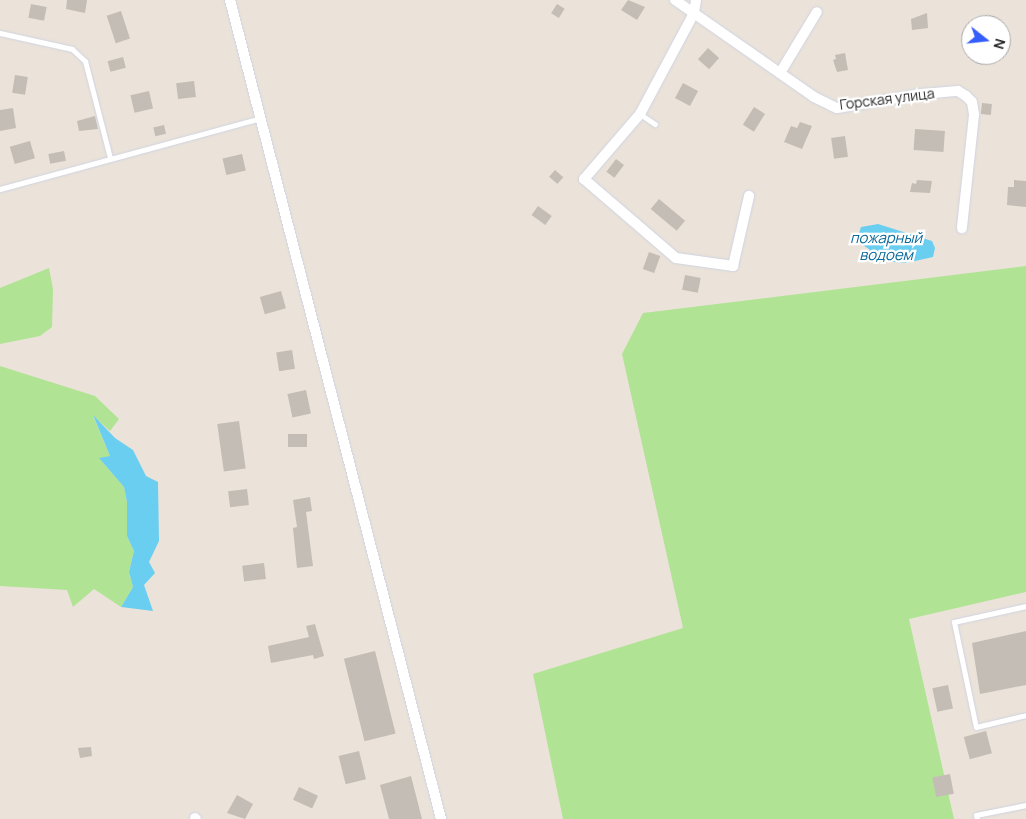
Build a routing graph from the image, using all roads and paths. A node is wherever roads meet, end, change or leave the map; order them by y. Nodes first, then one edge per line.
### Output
1 (230, 0) edge
2 (675, 0) edge
3 (696, 0) edge
4 (818, 12) dead end
5 (694, 13) junction
6 (0, 33) edge
7 (780, 73) junction
8 (640, 114) junction
9 (261, 118) junction
10 (655, 124) dead end
11 (110, 158) junction
12 (0, 189) edge
13 (749, 196) dead end
14 (962, 228) dead end
15 (1026, 606) edge
16 (1026, 715) edge
17 (1026, 805) edge
18 (441, 819) edge
19 (977, 819) edge

1 - 9 street
2 - 5 street, Горская улица
3 - 5 street
4 - 7 street
5 - 7 street, Горская улица
5 - 8 street
6 - 11 lane
7 - 14 street, Горская улица
8 - 10 lane
8 - 13 street
9 - 11 lane
9 - 18 street
11 - 12 lane
15 - 16 lane
17 - 19 lane

